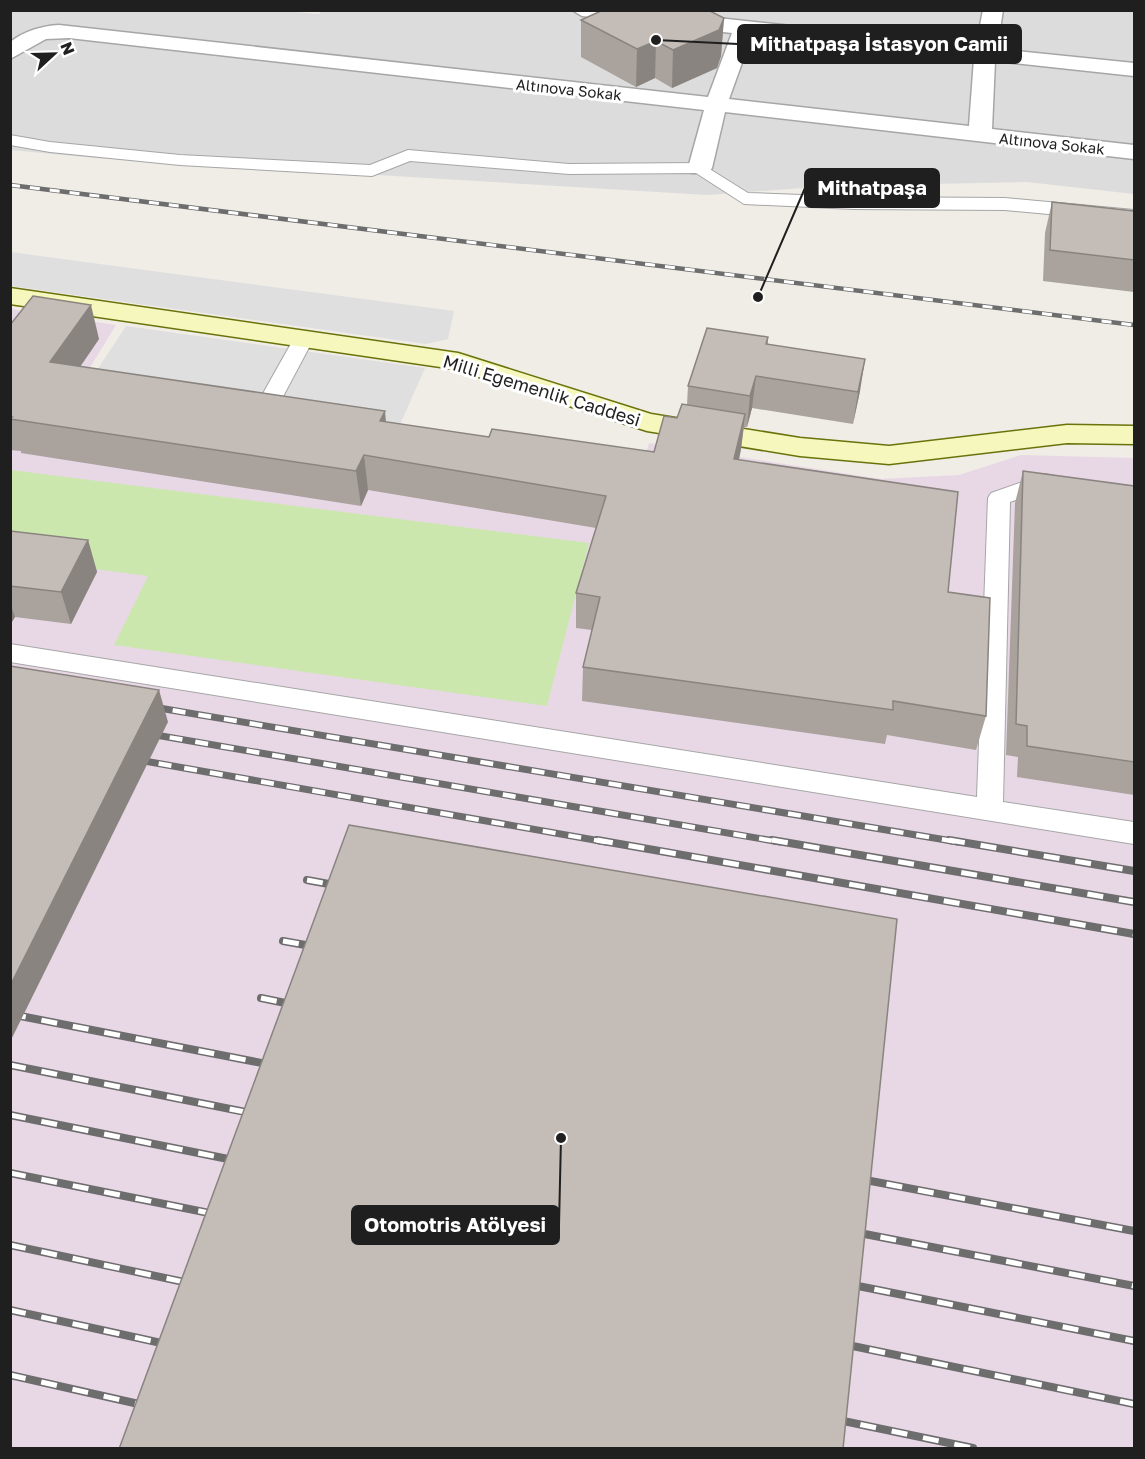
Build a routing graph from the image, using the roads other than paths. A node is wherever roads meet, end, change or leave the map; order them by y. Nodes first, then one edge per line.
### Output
1 (582, 10) edge
2 (993, 10) edge
3 (773, 21) edge
4 (744, 28) junction
5 (10, 53) edge
6 (985, 54) junction
7 (1134, 70) edge
8 (716, 105) junction
9 (980, 135) junction
10 (10, 140) edge
11 (1134, 152) edge
12 (700, 168) junction
13 (1134, 216) edge
14 (10, 296) edge
15 (303, 340) junction
16 (268, 404) edge
17 (1134, 414) edge
18 (1134, 435) edge
19 (966, 445) junction
20 (1079, 485) edge
21 (10, 653) edge
22 (990, 809) junction
23 (1134, 833) edge

1 - 4 street
2 - 6 street
3 - 4 street
3 - 6 street
4 - 8 street
5 - 8 street, Altınova Sokak
6 - 7 street
6 - 9 street
8 - 9 street, Altınova Sokak
8 - 12 street
9 - 11 street, Altınova Sokak
10 - 12 lane
12 - 13 lane
14 - 15 main road, Milli Egemenlik Caddesi
15 - 16 lane
15 - 19 main road, Milli Egemenlik Caddesi
17 - 19 main road, Milli Egemenlik Caddesi
18 - 19 main road, Milli Egemenlik Caddesi
20 - 22 lane
21 - 22 lane
22 - 23 lane

